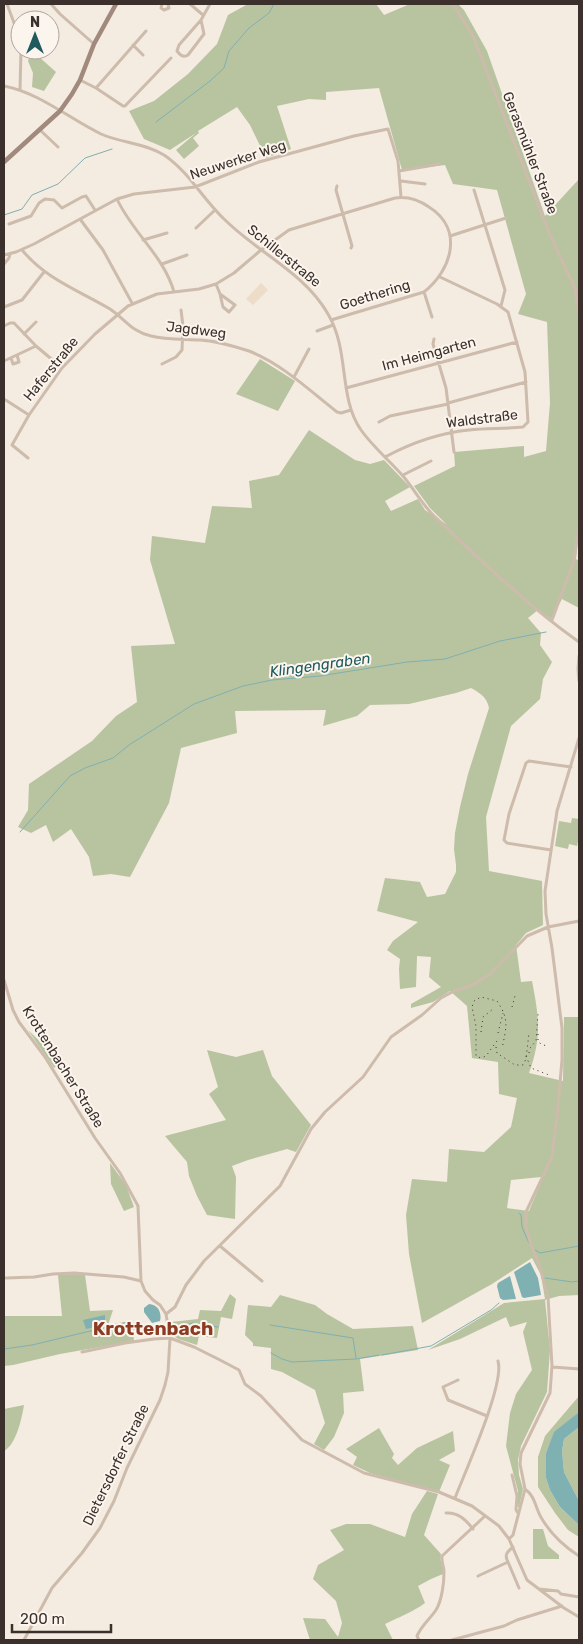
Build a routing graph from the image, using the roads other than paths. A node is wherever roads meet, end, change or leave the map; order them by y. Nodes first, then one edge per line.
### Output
1 (51, 4) edge
2 (116, 4) edge
3 (162, 4) edge
4 (169, 4) edge
5 (190, 4) edge
6 (210, 4) edge
7 (453, 4) edge
8 (204, 15) junction
9 (201, 20) junction
10 (146, 31) dead end
11 (94, 44) junction
12 (133, 45) junction
13 (143, 55) dead end
14 (171, 58) dead end
15 (21, 60) edge
16 (80, 80) junction
17 (4, 86) edge
18 (96, 88) junction
19 (20, 90) junction
20 (60, 111) junction
21 (40, 130) junction
22 (58, 147) dead end
23 (4, 162) edge
24 (440, 164) dead end
25 (399, 170) junction
26 (401, 181) junction
27 (425, 184) dead end
28 (336, 186) dead end
29 (195, 187) junction
30 (474, 190) dead end
31 (402, 197) junction
32 (116, 199) junction
33 (95, 210) junction
34 (215, 210) junction
35 (343, 213) junction
36 (506, 218) dead end
37 (80, 219) junction
38 (9, 224) dead end
39 (484, 225) junction
40 (196, 228) dead end
41 (168, 233) dead end
42 (450, 236) junction
43 (143, 240) junction
44 (351, 248) dead end
45 (22, 250) junction
46 (261, 250) junction
47 (10, 254) junction
48 (4, 255) edge
49 (187, 255) dead end
50 (4, 264) edge
51 (162, 264) junction
52 (44, 272) junction
53 (440, 277) junction
54 (216, 284) junction
55 (174, 292) junction
56 (424, 292) junction
57 (220, 294) junction
58 (132, 304) junction
59 (501, 306) junction
60 (4, 307) edge
61 (181, 310) dead end
62 (117, 314) junction
63 (579, 314) edge
64 (432, 317) dead end
65 (331, 320) junction
66 (36, 322) dead end
67 (333, 325) junction
68 (4, 326) edge
69 (317, 331) dead end
70 (24, 334) junction
71 (183, 339) junction
72 (434, 339) dead end
73 (517, 342) junction
74 (36, 346) junction
75 (310, 349) dead end
76 (17, 355) junction
77 (11, 358) junction
78 (4, 361) edge
79 (162, 364) dead end
80 (439, 364) junction
81 (62, 368) junction
82 (294, 377) junction
83 (526, 382) junction
84 (346, 388) junction
85 (4, 399) edge
86 (448, 404) junction
87 (351, 410) junction
88 (29, 415) junction
89 (379, 422) dead end
90 (451, 433) junction
91 (454, 452) dead end
92 (385, 457) junction
93 (28, 458) dead end
94 (431, 461) dead end
95 (402, 475) junction
96 (579, 526) edge
97 (552, 620) junction
98 (579, 642) edge
99 (579, 656) edge
100 (579, 682) edge
101 (579, 738) edge
102 (571, 767) junction
103 (551, 850) junction
104 (579, 922) edge
105 (548, 927) junction
106 (4, 980) edge
107 (220, 1246) junction
108 (6, 1278) dead end
109 (141, 1281) junction
110 (262, 1281) dead end
111 (166, 1314) junction
112 (170, 1338) junction
113 (82, 1352) dead end
114 (498, 1361) dead end
115 (552, 1366) junction
116 (579, 1369) edge
117 (458, 1380) dead end
118 (487, 1416) junction
119 (512, 1474) dead end
120 (525, 1489) junction
121 (455, 1498) junction
122 (446, 1513) dead end
123 (518, 1514) junction
124 (485, 1516) junction
125 (473, 1529) junction
126 (509, 1539) junction
127 (513, 1547) junction
128 (579, 1556) edge
129 (508, 1562) junction
130 (478, 1576) dead end
131 (519, 1588) dead end
132 (539, 1589) junction
133 (579, 1597) edge
134 (562, 1606) junction
135 (579, 1617) edge
136 (24, 1640) edge
137 (419, 1640) edge
138 (452, 1640) edge

1 - 11 street
2 - 11 street
3 - 4 street
5 - 8 street
6 - 8 street
7 - 63 street, Gerasmühler Straße
8 - 9 street
9 - 9 street
10 - 12 street
11 - 16 street
12 - 13 street
12 - 18 street
14 - 18 street
15 - 19 street
16 - 18 street
16 - 20 street
17 - 19 street, Schillerstraße
19 - 20 street, Schillerstraße
20 - 21 street
20 - 29 street, Schillerstraße
21 - 22 street
21 - 23 street
24 - 25 street
25 - 26 street, Neuwerker Weg
25 - 29 street, Neuwerker Weg
26 - 27 street
26 - 31 street, Neuwerker Weg
28 - 35 street
29 - 32 street, Neuwerker Weg
29 - 34 street, Schillerstraße
30 - 39 street
31 - 35 street
31 - 42 street
32 - 33 street, Neuwerker Weg
32 - 43 street
33 - 37 street, Neuwerker Weg
33 - 38 street
34 - 40 street
34 - 46 street, Schillerstraße
35 - 44 street
35 - 46 street
36 - 39 street
37 - 45 street, Neuwerker Weg
37 - 58 street
39 - 42 street
39 - 59 street
41 - 43 street
42 - 53 street, Goethering
43 - 51 street
45 - 47 street, Neuwerker Weg
45 - 52 street, Jagdweg
46 - 54 street, Haferstraße
46 - 65 street, Schillerstraße
47 - 48 street, Neuwerker Weg
47 - 50 street
49 - 51 street
51 - 55 street
52 - 60 street
52 - 62 street, Jagdweg
53 - 56 street, Goethering
53 - 59 street
54 - 55 street, Haferstraße
54 - 57 street
55 - 58 street, Haferstraße
56 - 64 street, Goethering
56 - 65 street, Goethering
57 - 57 street
58 - 62 street, Haferstraße
59 - 73 street
61 - 71 street
62 - 71 street, Jagdweg
62 - 81 street, Haferstraße
65 - 67 street, Schillerstraße
66 - 70 street
67 - 69 street
67 - 84 street, Schillerstraße
68 - 70 street
70 - 74 street
71 - 79 street
71 - 82 street, Jagdweg
72 - 80 street
73 - 80 street, Im Heimgarten
73 - 83 street
74 - 76 street
74 - 81 street
75 - 82 street
76 - 77 street
76 - 77 street
77 - 78 street
80 - 84 street, Im Heimgarten
80 - 86 street
81 - 88 street, Haferstraße
82 - 87 street, Jagdweg
83 - 86 street
83 - 90 street, Waldstraße
84 - 87 street, Schillerstraße
85 - 88 street
86 - 89 street
86 - 90 street
87 - 92 street
88 - 93 street, Haferstraße
90 - 91 street
90 - 92 street, Waldstraße
92 - 95 street
94 - 95 street
95 - 97 street
96 - 97 street
97 - 98 street
99 - 100 street
101 - 102 street
102 - 103 street
102 - 103 street
103 - 105 street
104 - 105 street
105 - 107 street
105 - 115 street
106 - 109 street, Krottenbacher Straße
107 - 110 street
107 - 111 street
108 - 109 street
109 - 111 street
111 - 112 street, Dietersdorfer Straße
112 - 113 street
112 - 121 street
112 - 136 street, Dietersdorfer Straße
114 - 118 street
115 - 116 street
115 - 120 street
117 - 118 street
118 - 121 street
119 - 123 street
120 - 123 street
120 - 128 street
121 - 124 street
122 - 125 street
123 - 126 street
124 - 125 street
124 - 126 street
125 - 137 street
126 - 127 street
127 - 129 street
127 - 132 street
129 - 130 street
129 - 131 street
132 - 133 street
132 - 134 street
134 - 135 street
134 - 138 street

